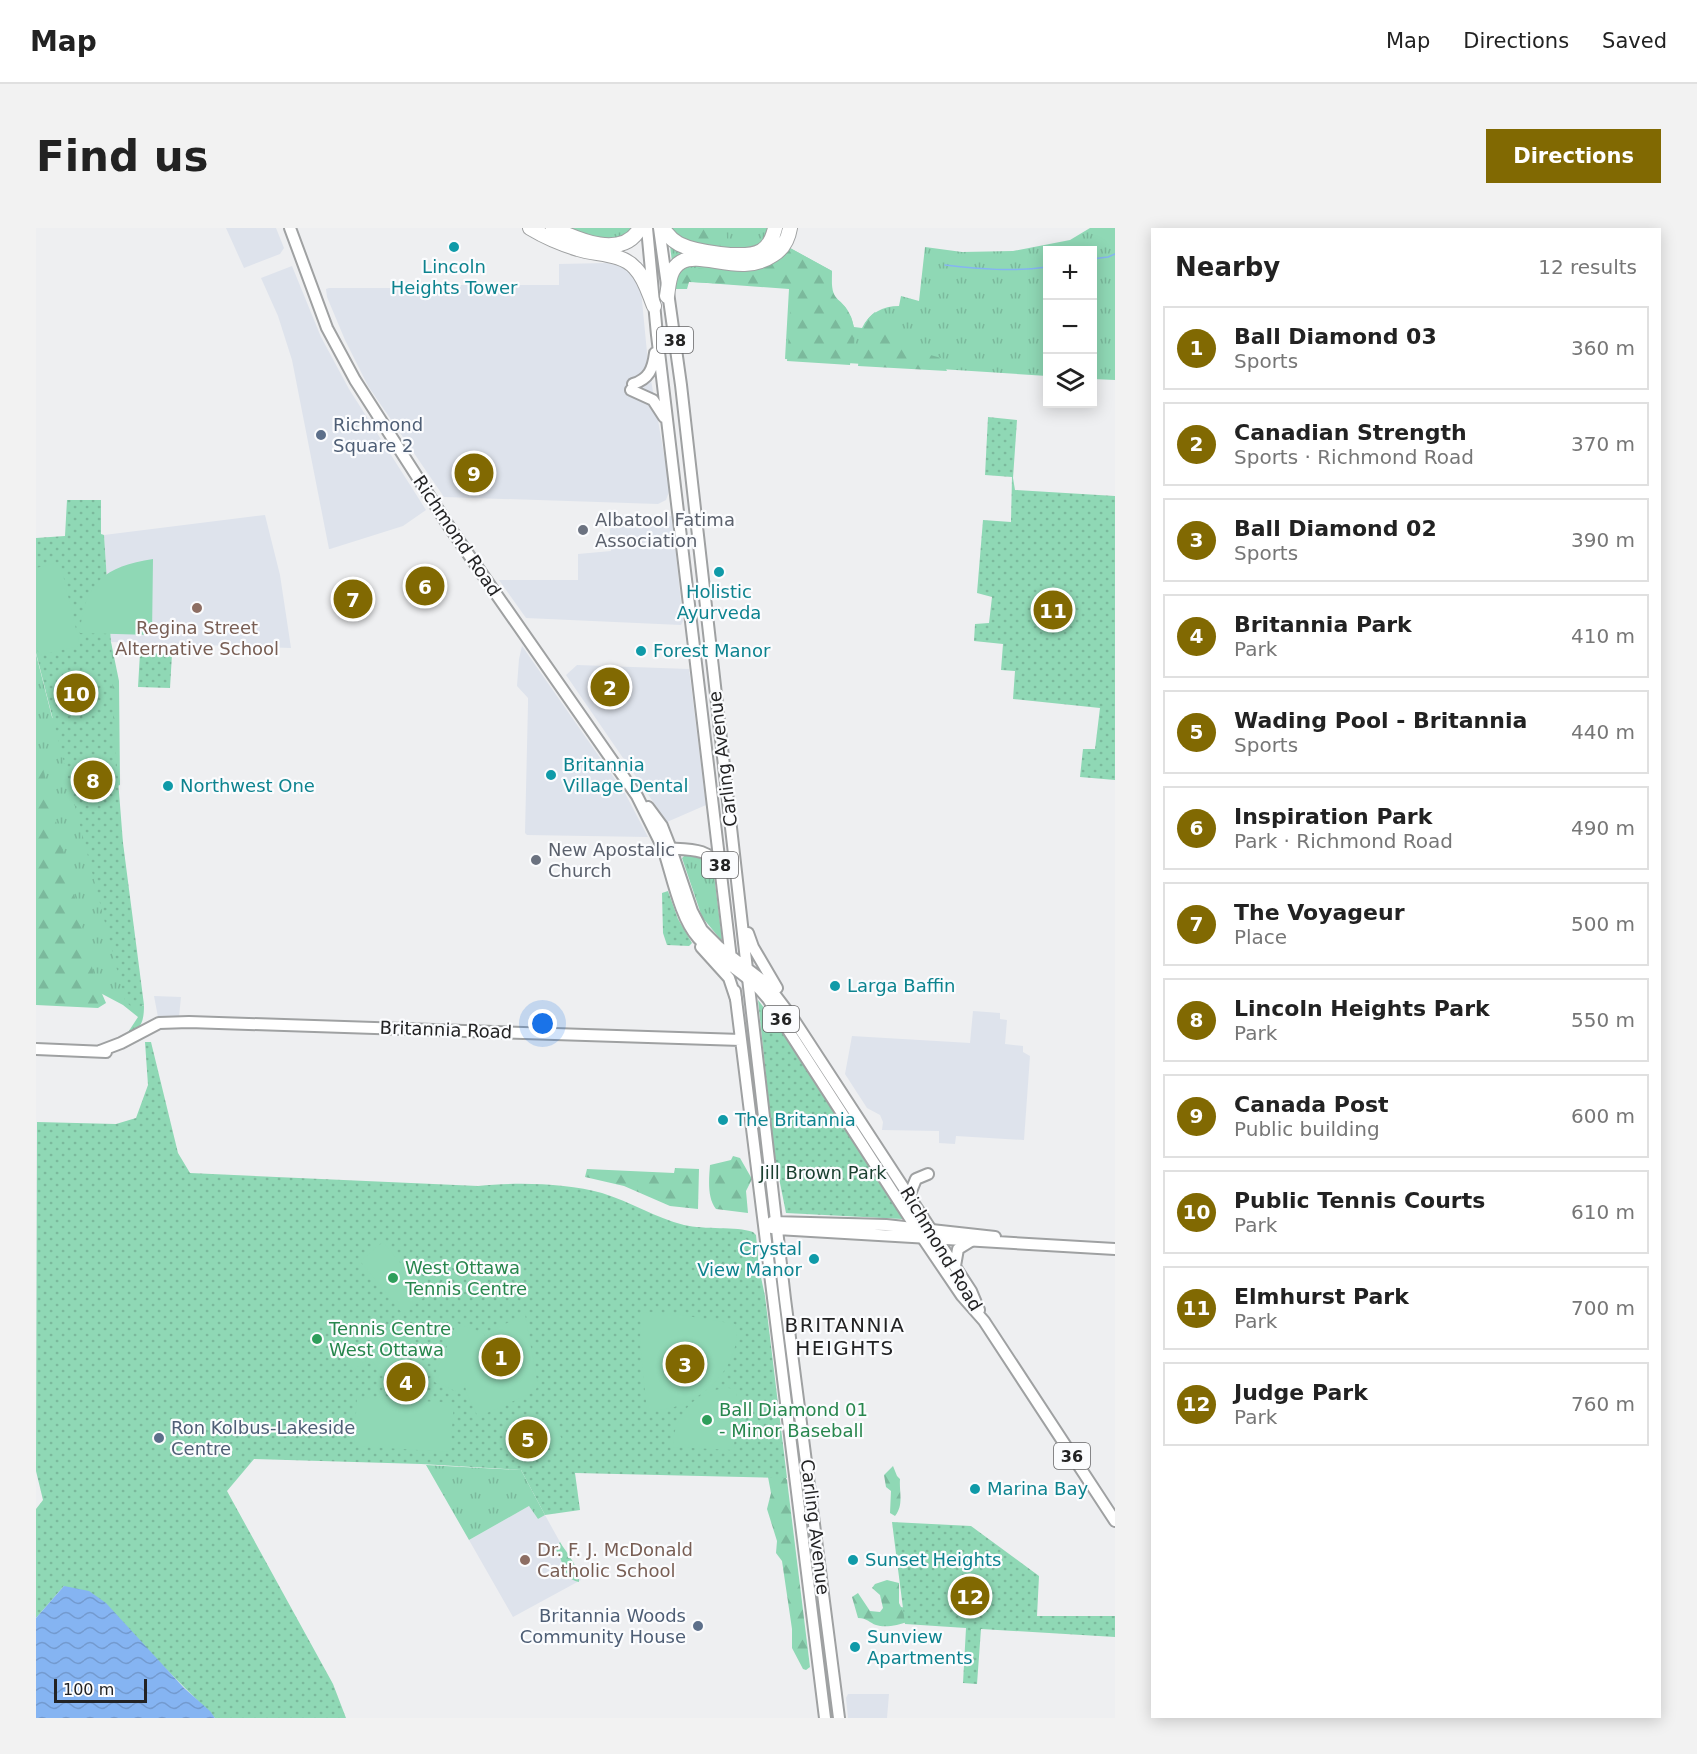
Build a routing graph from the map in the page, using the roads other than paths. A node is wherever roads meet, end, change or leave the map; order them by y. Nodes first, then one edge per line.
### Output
1 (290, 228) edge
2 (530, 228) edge
3 (553, 228) edge
4 (640, 228) edge
5 (647, 228) edge
6 (661, 228) edge
7 (775, 228) edge
8 (790, 228) edge
9 (667, 296) junction
10 (654, 306) junction
11 (657, 335) junction
12 (668, 425) junction
13 (716, 829) junction
14 (667, 848) junction
15 (699, 851) junction
16 (720, 869) junction
17 (739, 891) junction
18 (696, 936) junction
19 (731, 962) junction
20 (747, 972) junction
21 (736, 999) junction
22 (794, 1020) junction
23 (741, 1040) junction
24 (36, 1049) edge
25 (814, 1060) junction
26 (928, 1174) dead end
27 (909, 1196) junction
28 (763, 1225) junction
29 (777, 1225) junction
30 (926, 1233) junction
31 (971, 1241) junction
32 (1029, 1243) junction
33 (1115, 1249) edge
34 (955, 1267) junction
35 (984, 1321) junction
36 (1115, 1521) edge
37 (825, 1718) edge
38 (839, 1718) edge

1 - 14 main road, Richmond Road / 36
2 - 10 highway
3 - 4 highway
5 - 10 main road, Carling Avenue / 38
6 - 7 highway
6 - 9 main road, Carling Avenue / 38
8 - 9 highway
9 - 17 main road, Carling Avenue / 38
10 - 11 main road, Carling Avenue / 38
11 - 12 main road, Carling Avenue / 38
11 - 12 main road
12 - 13 main road, Carling Avenue / 38
13 - 15 main road
13 - 16 main road, Carling Avenue / 38
14 - 15 main road
14 - 18 main road, Richmond Road / 36
14 - 19 main road, Richmond Road / 36
15 - 16 main road
16 - 19 main road, Carling Avenue / 38
17 - 20 main road, Carling Avenue / 38
17 - 22 main road
18 - 19 main road, Richmond Road / 36
18 - 21 main road
19 - 20 main road, Richmond Road / 36
19 - 21 main road, Carling Avenue / 38
20 - 22 main road, Richmond Road / 36
20 - 25 main road, Richmond Road / 36
20 - 29 main road, Carling Avenue / 38
21 - 23 main road, Carling Avenue / 38
22 - 25 main road, Richmond Road / 36
23 - 24 main road, Britannia Road
23 - 28 main road, Carling Avenue / 38
25 - 27 main road, Richmond Road / 36
25 - 30 main road, Richmond Road / 36
26 - 27 main road
27 - 30 main road, Richmond Road / 36
28 - 29 main road
28 - 37 main road, Carling Avenue / 38
29 - 30 main road
29 - 38 main road, Carling Avenue / 38
30 - 31 main road
30 - 32 main road
30 - 34 main road, Richmond Road / 36
30 - 35 main road, Richmond Road / 36
31 - 32 main road
31 - 34 main road
32 - 33 main road
34 - 35 main road, Richmond Road / 36
35 - 36 main road, Richmond Road / 36

